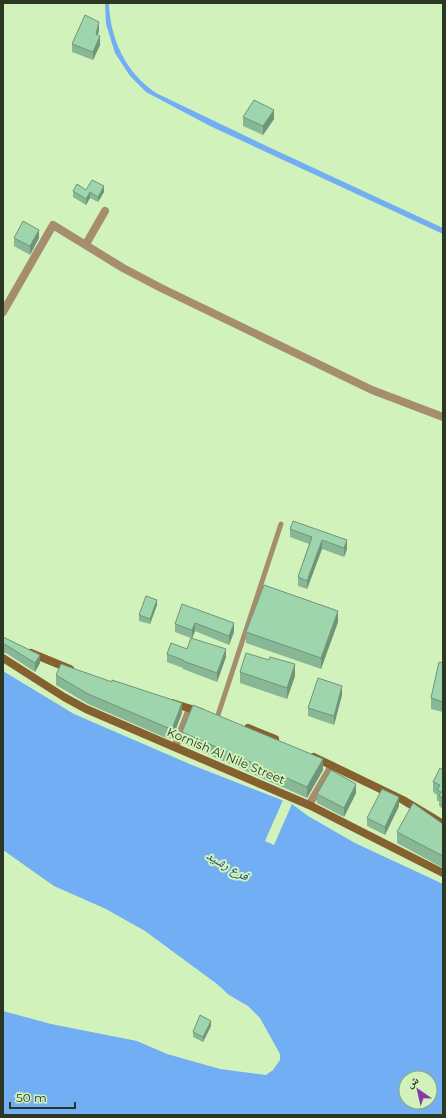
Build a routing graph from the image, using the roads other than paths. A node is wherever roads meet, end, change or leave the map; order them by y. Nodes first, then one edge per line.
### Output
1 (105, 211) dead end
2 (86, 244) junction
3 (3, 312) edge
4 (443, 416) edge
5 (281, 524) dead end
6 (22, 649) edge
7 (3, 658) edge
8 (77, 672) edge
9 (168, 701) edge
10 (190, 708) junction
11 (217, 718) junction
12 (228, 721) edge
13 (239, 725) edge
14 (284, 743) edge
15 (175, 747) junction
16 (304, 753) edge
17 (332, 766) junction
18 (309, 805) junction
19 (443, 824) edge
20 (443, 872) edge

1 - 2 street
2 - 3 street
2 - 4 street
5 - 11 lane
6 - 8 main road
7 - 15 main road, Kornish Al Nile Street
9 - 10 main road
10 - 11 main road
10 - 15 street
11 - 12 main road
13 - 14 main road
15 - 18 main road, Kornish Al Nile Street
16 - 17 main road
17 - 18 street
17 - 19 main road
18 - 20 main road, Kornish Al Nile Street

